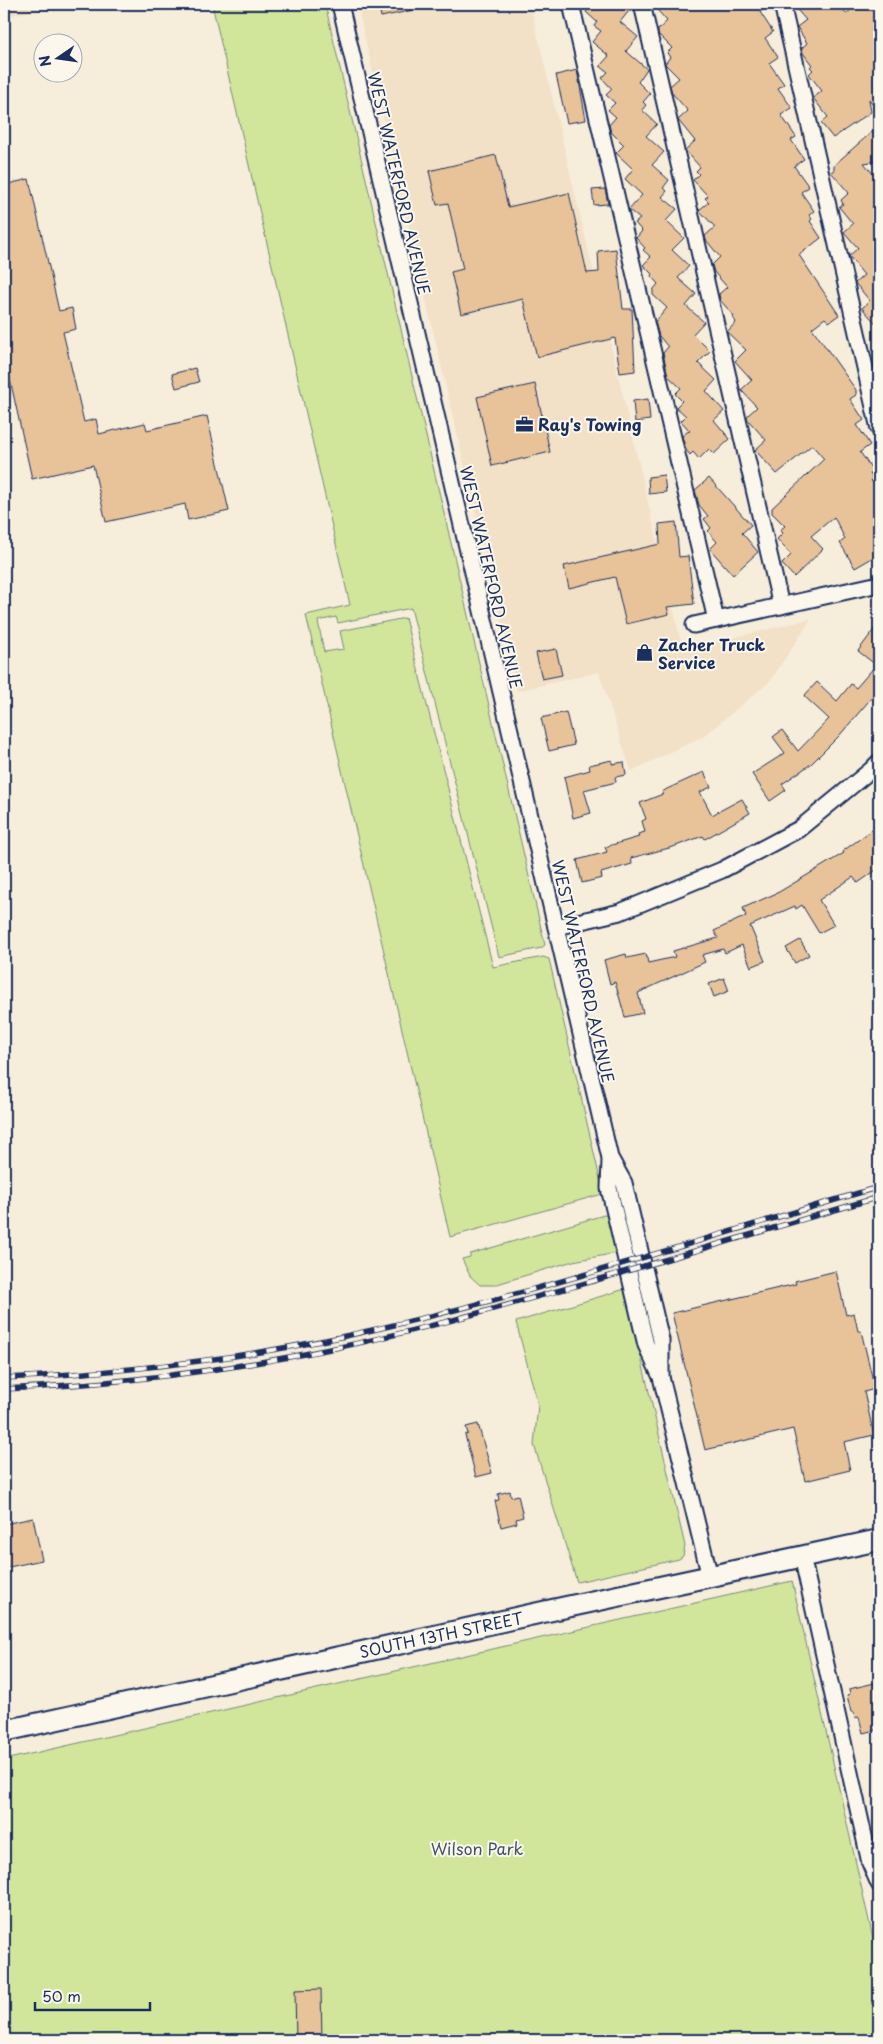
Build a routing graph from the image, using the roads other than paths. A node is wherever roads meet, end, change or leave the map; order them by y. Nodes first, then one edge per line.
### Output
1 (340, 4) edge
2 (571, 4) edge
3 (642, 4) edge
4 (782, 4) edge
5 (879, 429) edge
6 (879, 584) edge
7 (781, 606) junction
8 (716, 620) junction
9 (694, 625) dead end
10 (879, 762) edge
11 (556, 927) junction
12 (879, 1540) edge
13 (802, 1556) junction
14 (710, 1577) junction
15 (4, 1731) edge
16 (879, 1884) edge

1 - 11 street, WEST WATERFORD AVENUE
2 - 8 street
3 - 7 street
4 - 5 street
6 - 7 street
7 - 8 street
8 - 9 street
10 - 11 street
11 - 14 street, WEST WATERFORD AVENUE
12 - 13 street, SOUTH 13TH STREET
13 - 14 street, SOUTH 13TH STREET
13 - 16 street
14 - 15 street, SOUTH 13TH STREET

